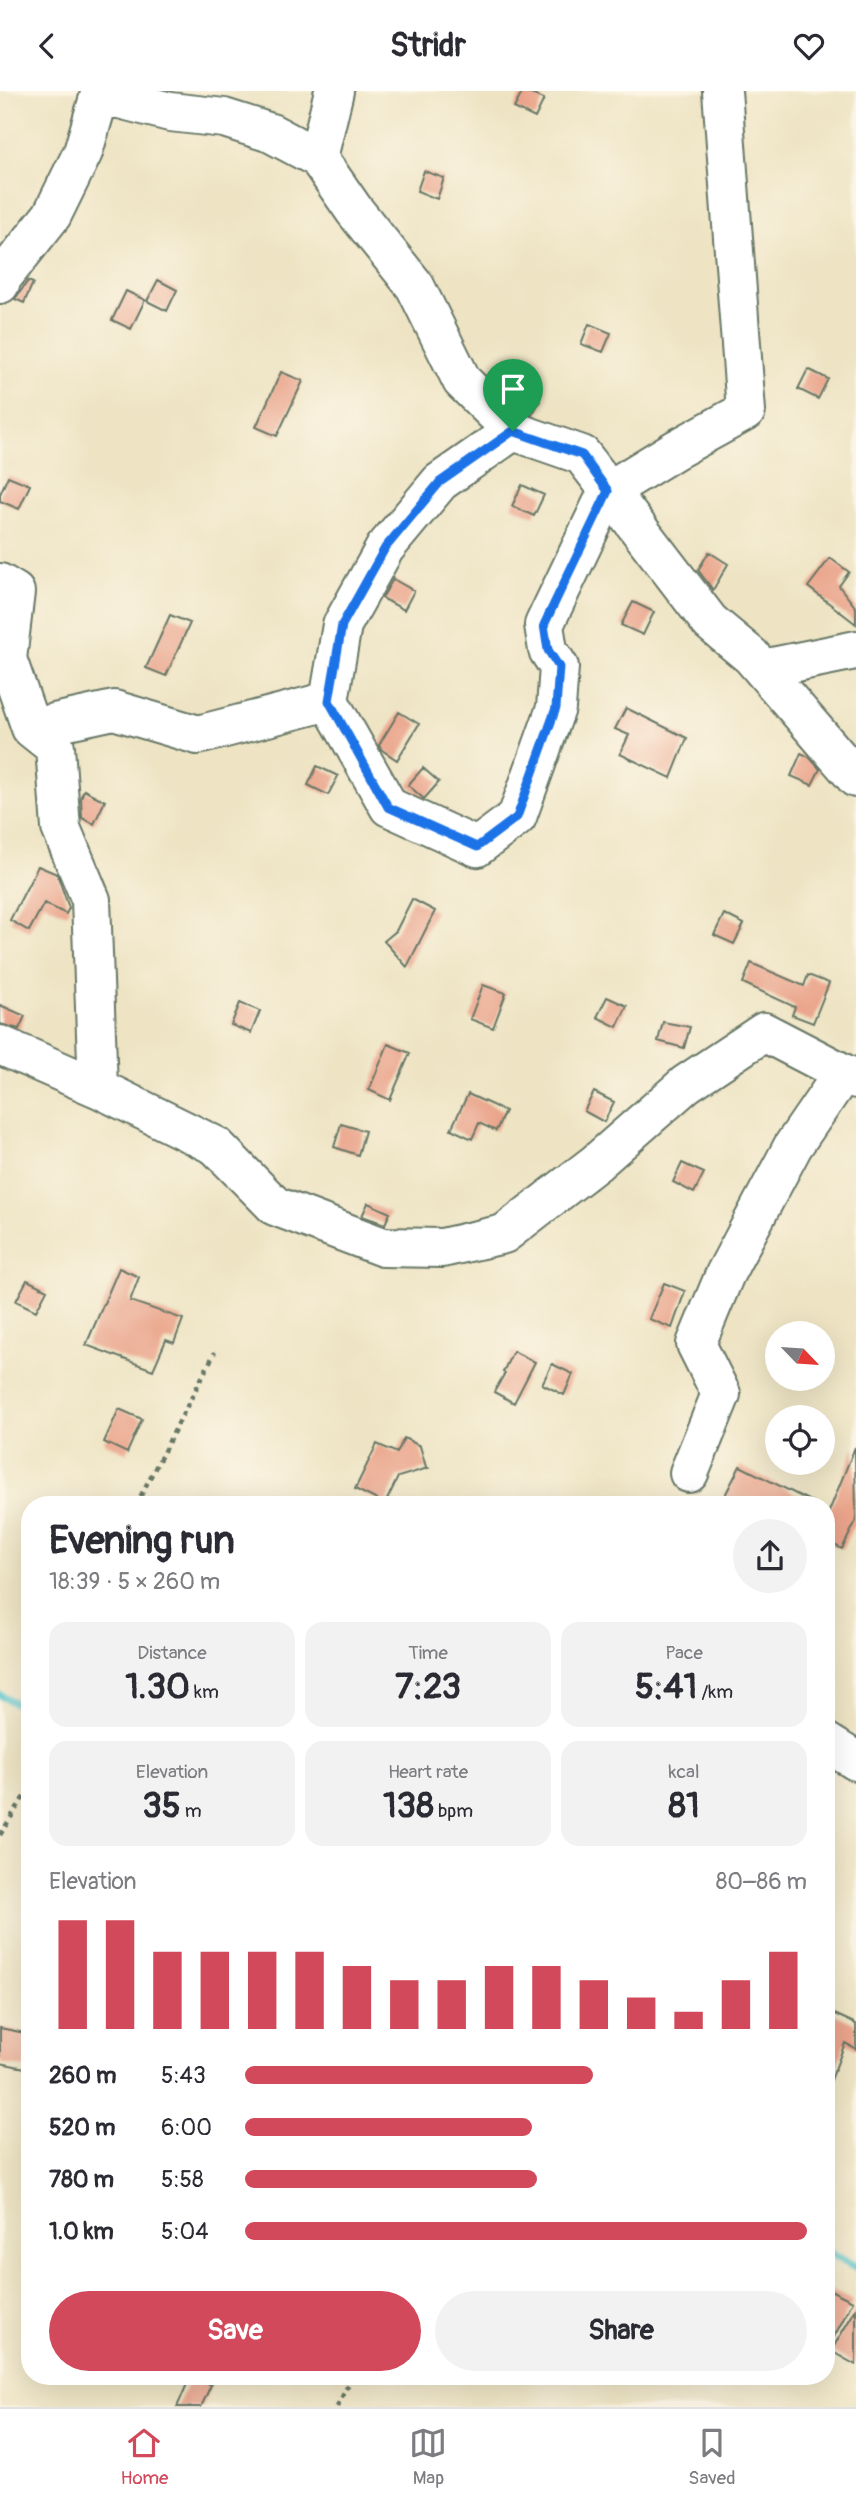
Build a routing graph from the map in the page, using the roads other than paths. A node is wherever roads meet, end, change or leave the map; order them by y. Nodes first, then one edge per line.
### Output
1 (334, 91) edge
2 (723, 91) edge
3 (97, 93) edge
4 (318, 158) junction
5 (0, 284) edge
6 (513, 431) junction
7 (608, 491) junction
8 (0, 583) edge
9 (856, 650) edge
10 (762, 669) junction
11 (329, 701) junction
12 (32, 728) junction
13 (856, 778) edge
14 (0, 1045) edge
15 (849, 1076) edge
16 (98, 1088) junction
17 (689, 1473) dead end
18 (835, 1748) edge
19 (856, 1761) edge

1 - 4 street
2 - 7 street
3 - 4 street
3 - 5 street
4 - 6 street
6 - 7 street
6 - 11 street
7 - 10 street
7 - 11 street
8 - 12 street
9 - 10 street
10 - 13 street
11 - 12 street
12 - 16 street
14 - 16 street
15 - 16 street
15 - 17 street
18 - 19 street

